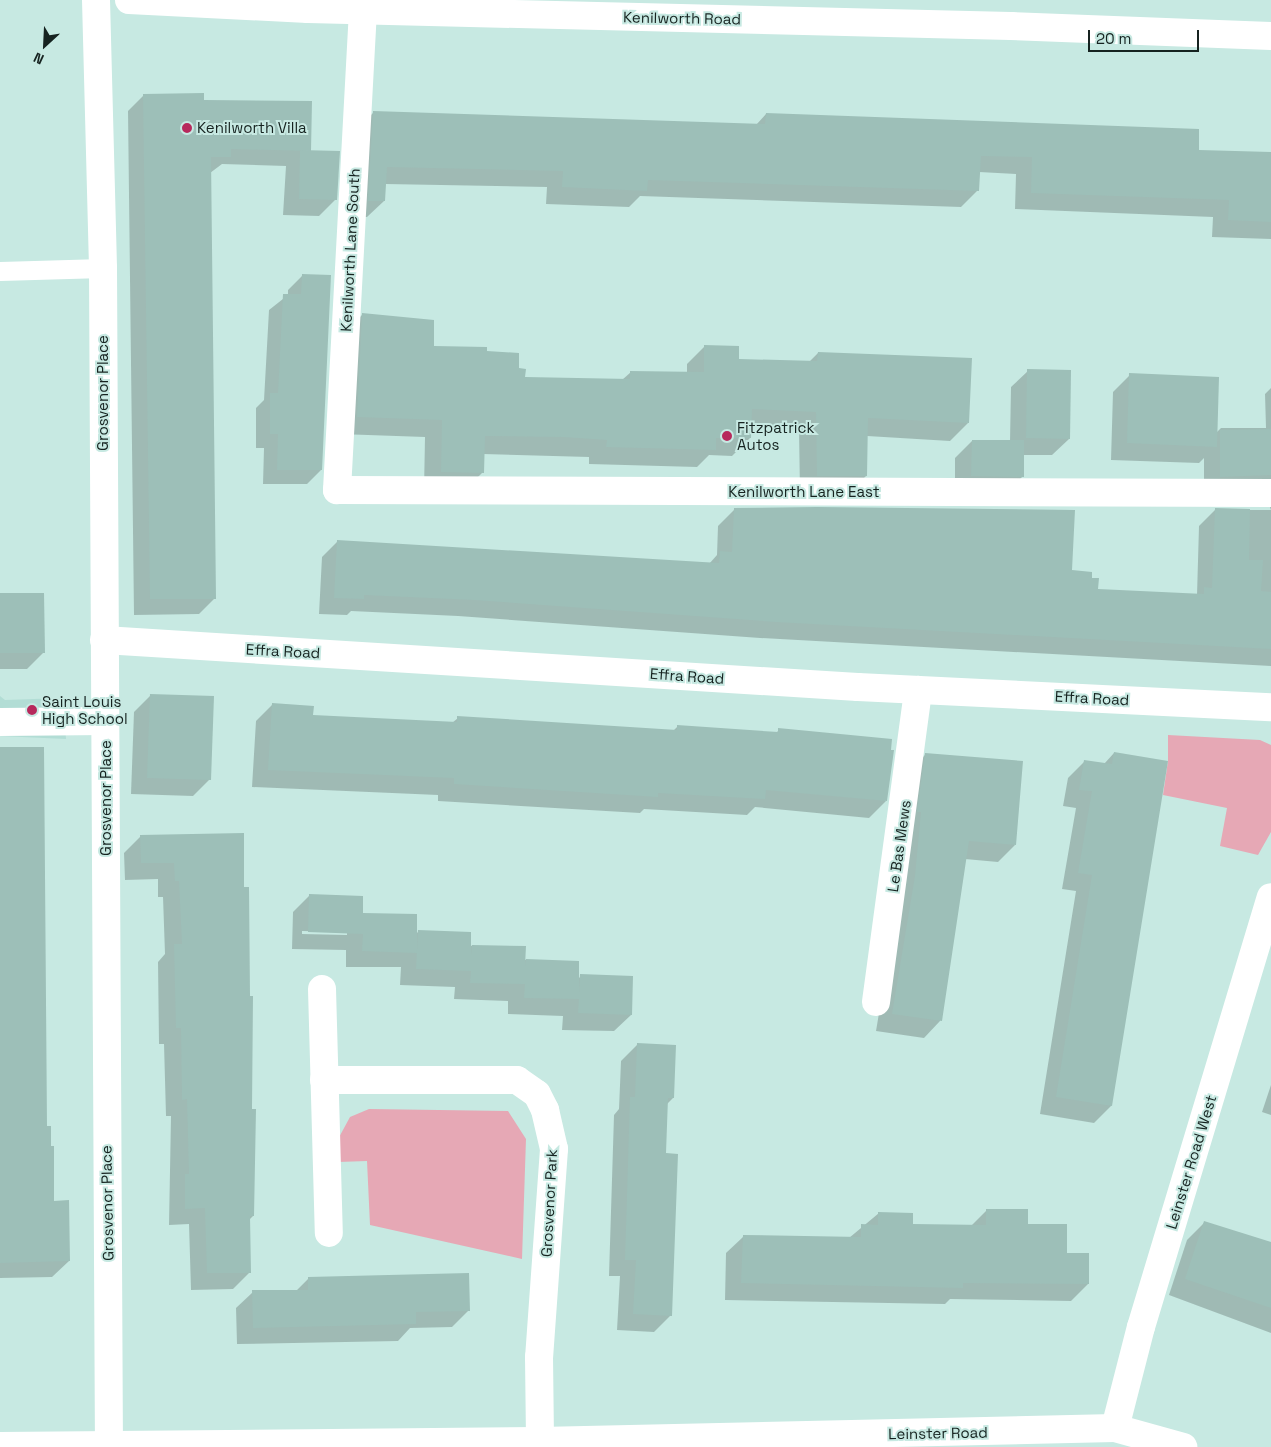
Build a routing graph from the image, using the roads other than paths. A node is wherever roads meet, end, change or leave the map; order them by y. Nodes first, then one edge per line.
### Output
1 (96, 0) edge
2 (129, 0) edge
3 (363, 10) junction
4 (1271, 36) edge
5 (103, 268) junction
6 (0, 270) edge
7 (337, 490) joint
8 (1271, 493) edge
9 (104, 640) junction
10 (918, 690) junction
11 (1271, 708) edge
12 (106, 721) junction
13 (0, 722) edge
14 (1271, 897) edge
15 (322, 989) dead end
16 (876, 1002) dead end
17 (324, 1080) junction
18 (328, 1233) dead end
19 (1116, 1428) junction
20 (540, 1441) junction
21 (0, 1446) edge
22 (109, 1446) junction
23 (1183, 1447) edge

1 - 5 street, Grosvenor Place
2 - 3 street, Kenilworth Road
3 - 4 street, Kenilworth Road
3 - 7 street, Kenilworth Lane South
5 - 6 lane
5 - 9 street, Grosvenor Place
7 - 8 street, Kenilworth Lane East
9 - 10 street, Effra Road
9 - 12 street, Grosvenor Place
10 - 11 street, Effra Road
10 - 16 street, Le Bas Mews
12 - 13 street
12 - 22 street, Grosvenor Place
14 - 19 street, Leinster Road West
15 - 17 street
17 - 18 street
17 - 20 street, Grosvenor Park
19 - 20 street, Leinster Road
19 - 23 street, Leinster Road
20 - 22 street, Leinster Road
21 - 22 street, Leinster Road

